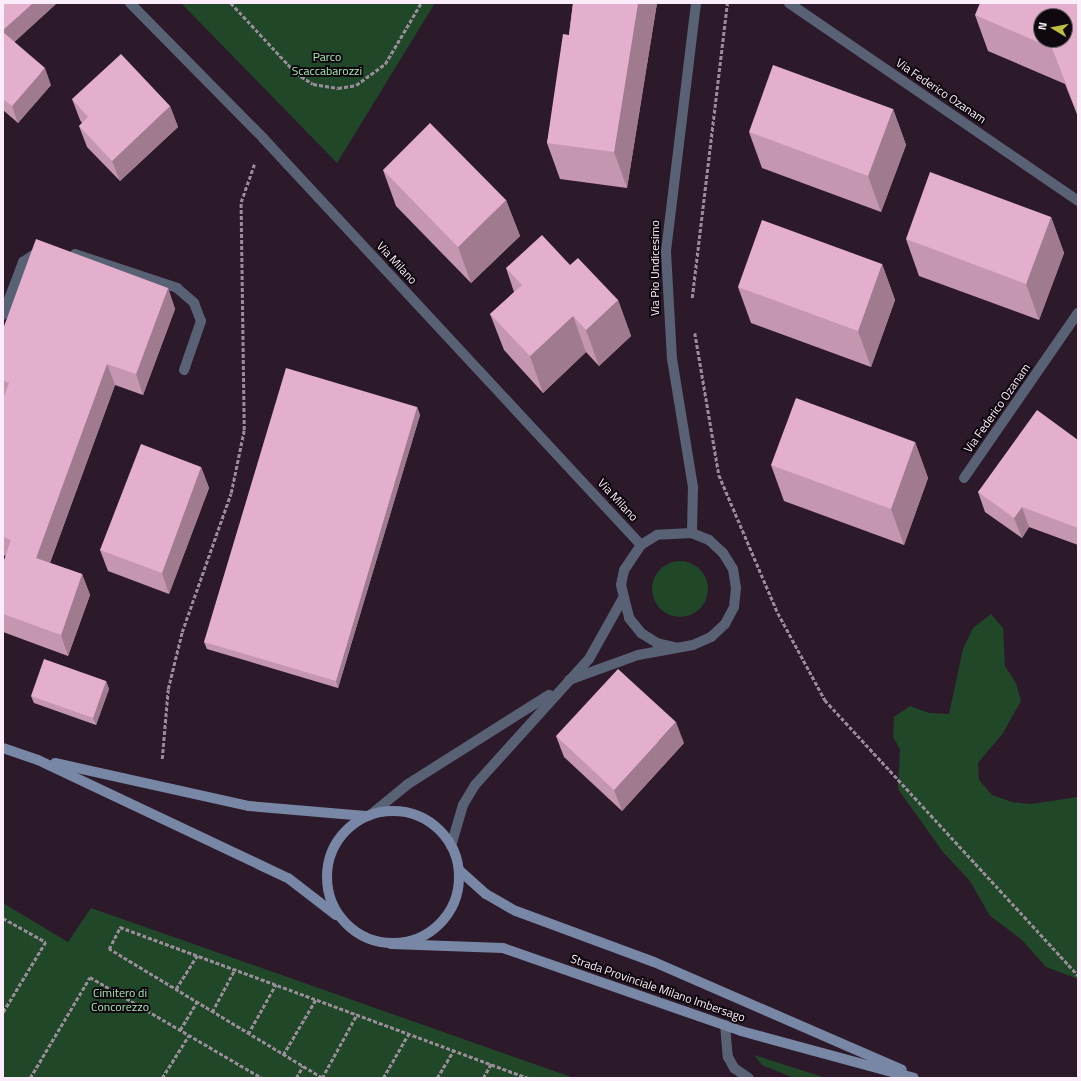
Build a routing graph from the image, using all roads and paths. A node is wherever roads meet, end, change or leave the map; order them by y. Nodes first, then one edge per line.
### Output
1 (130, 3) edge
2 (231, 3) edge
3 (421, 3) edge
4 (696, 3) edge
5 (727, 3) edge
6 (789, 3) edge
7 (263, 138) junction
8 (1078, 201) edge
9 (692, 304) dead end
10 (1078, 313) edge
11 (3, 315) edge
12 (693, 327) dead end
13 (184, 370) dead end
14 (964, 478) dead end
15 (692, 533) junction
16 (642, 545) junction
17 (622, 600) junction
18 (675, 647) junction
19 (568, 680) junction
20 (558, 690) junction
21 (3, 748) edge
22 (162, 759) dead end
23 (38, 760) junction
24 (369, 816) junction
25 (451, 846) junction
26 (459, 870) junction
27 (3, 918) edge
28 (342, 920) junction
29 (391, 944) junction
30 (197, 955) junction
31 (235, 969) junction
32 (1078, 975) edge
33 (276, 984) junction
34 (176, 989) junction
35 (316, 999) junction
36 (197, 1002) junction
37 (212, 1012) junction
38 (3, 1013) edge
39 (357, 1014) junction
40 (725, 1025) junction
41 (180, 1030) junction
42 (409, 1033) junction
43 (248, 1034) junction
44 (189, 1035) junction
45 (454, 1050) junction
46 (283, 1055) junction
47 (491, 1064) junction
48 (303, 1066) junction
49 (31, 1078) edge
50 (162, 1078) edge
51 (262, 1078) edge
52 (296, 1078) edge
53 (322, 1078) edge
54 (383, 1078) edge
55 (437, 1078) edge
56 (483, 1078) edge
57 (530, 1078) edge
58 (749, 1078) edge
59 (914, 1078) edge
60 (920, 1078) edge

1 - 7 street, Via Milano
2 - 3 path
4 - 15 street, Via Pio Undicesimo
5 - 9 path
6 - 8 street, Via Federico Ozanam
7 - 16 street, Via Milano
7 - 22 path
10 - 14 street, Via Federico Ozanam
11 - 13 street
12 - 32 path
15 - 16 street
15 - 18 street
16 - 17 street
17 - 18 street
17 - 19 street
18 - 19 street
19 - 20 street
20 - 24 street
20 - 25 street
21 - 23 main road
23 - 24 main road
23 - 28 main road
24 - 25 main road
24 - 28 main road
25 - 26 main road
26 - 29 main road
26 - 60 main road, Strada Provinciale Milano Imbersago
27 - 38 path
28 - 29 main road
29 - 40 main road, Strada Provinciale Milano Imbersago
30 - 31 path
30 - 34 path
30 - 34 path
31 - 33 path
31 - 37 path
33 - 35 path
33 - 43 path
34 - 36 path
35 - 39 path
35 - 46 path
36 - 37 path
36 - 41 path
37 - 43 path
39 - 42 path
39 - 53 path
40 - 58 street
40 - 59 main road, Strada Provinciale Milano Imbersago
41 - 44 path
41 - 49 path
42 - 45 path
42 - 54 path
43 - 46 path
44 - 50 path
44 - 51 path
45 - 47 path
45 - 55 path
46 - 48 path
47 - 56 path
47 - 57 path
48 - 52 path
48 - 53 path

